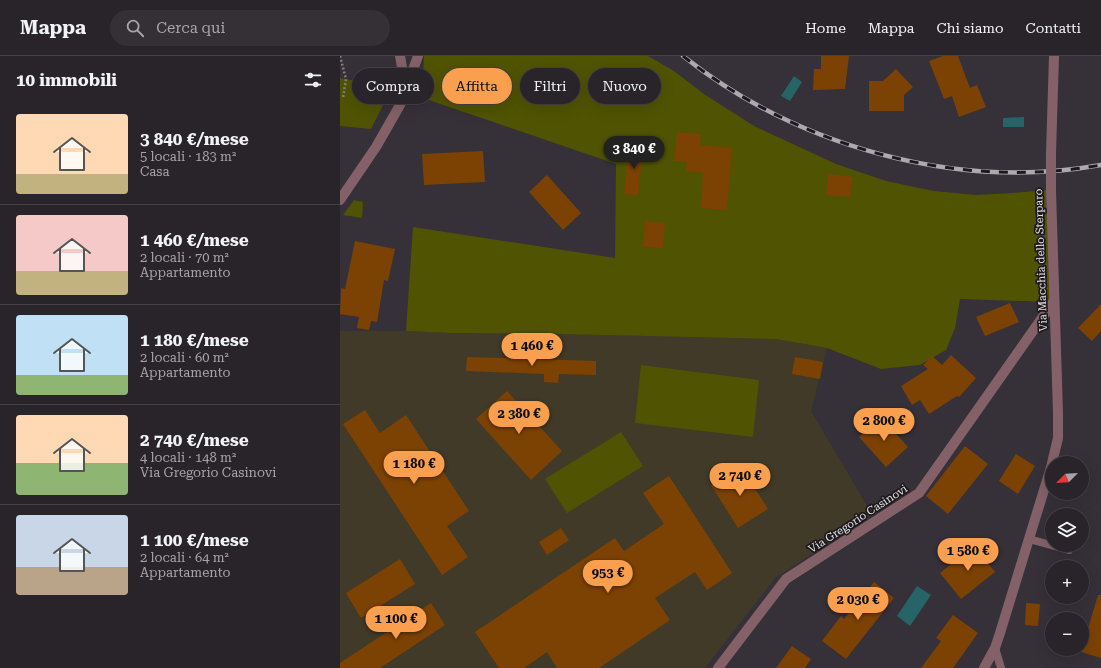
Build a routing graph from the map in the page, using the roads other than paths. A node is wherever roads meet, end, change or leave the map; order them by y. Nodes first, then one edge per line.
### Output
1 (400, 56) edge
2 (418, 56) edge
3 (1054, 56) edge
4 (392, 120) junction
5 (340, 200) edge
6 (1054, 300) junction
7 (1054, 456) edge
8 (1045, 487) edge
9 (1029, 539) junction
10 (1045, 543) edge
11 (995, 648) junction
12 (718, 668) edge
13 (984, 668) edge
14 (1001, 668) edge

1 - 4 street
2 - 4 street
3 - 6 street, Via Macchia dello Sterparo, bridge
4 - 5 street
6 - 7 street, Via Macchia dello Sterparo
6 - 12 street, Via Gregorio Casinovi
8 - 9 street, Via Macchia dello Sterparo
9 - 10 lane
9 - 11 street, Via Macchia dello Sterparo
11 - 13 street, Via Macchia dello Sterparo
11 - 14 lane

